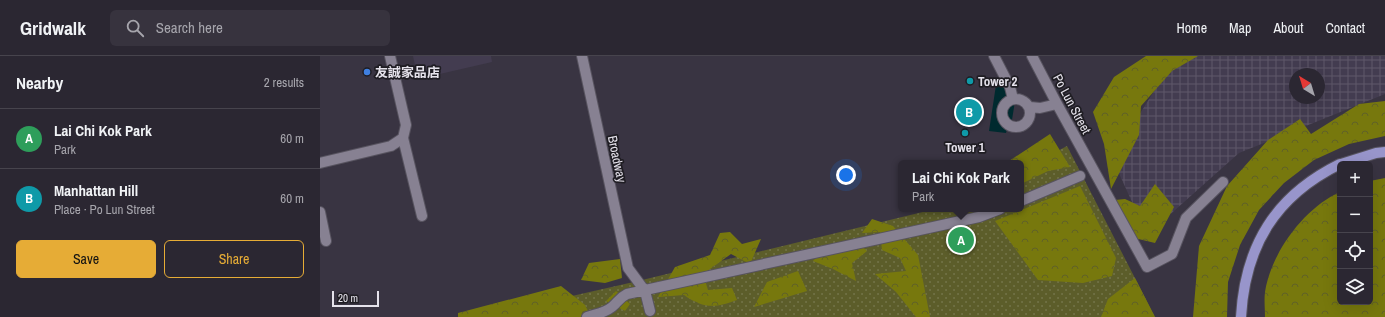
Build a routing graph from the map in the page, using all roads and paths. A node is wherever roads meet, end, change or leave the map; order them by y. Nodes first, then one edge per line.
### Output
1 (390, 56) edge
2 (582, 56) edge
3 (994, 56) edge
4 (1032, 56) edge
5 (1012, 99) junction
6 (1056, 104) junction
7 (1030, 107) junction
8 (403, 138) junction
9 (1385, 152) edge
10 (1350, 161) edge
11 (320, 163) edge
12 (1337, 166) edge
13 (1080, 176) dead end
14 (1223, 182) dead end
15 (1024, 200) edge
16 (320, 212) edge
17 (993, 212) edge
18 (422, 216) dead end
19 (326, 241) dead end
20 (645, 291) junction
21 (650, 311) dead end
22 (587, 317) edge
23 (1240, 317) edge

1 - 8 street
2 - 20 street, Broadway
3 - 5 street
4 - 6 street, Po Lun Street
5 - 7 street
5 - 7 street
6 - 7 street
6 - 14 street, Po Lun Street
8 - 11 street
8 - 18 street
9 - 10 main road
12 - 23 main road
13 - 15 street
16 - 19 street
17 - 20 street
20 - 21 street
20 - 22 street

